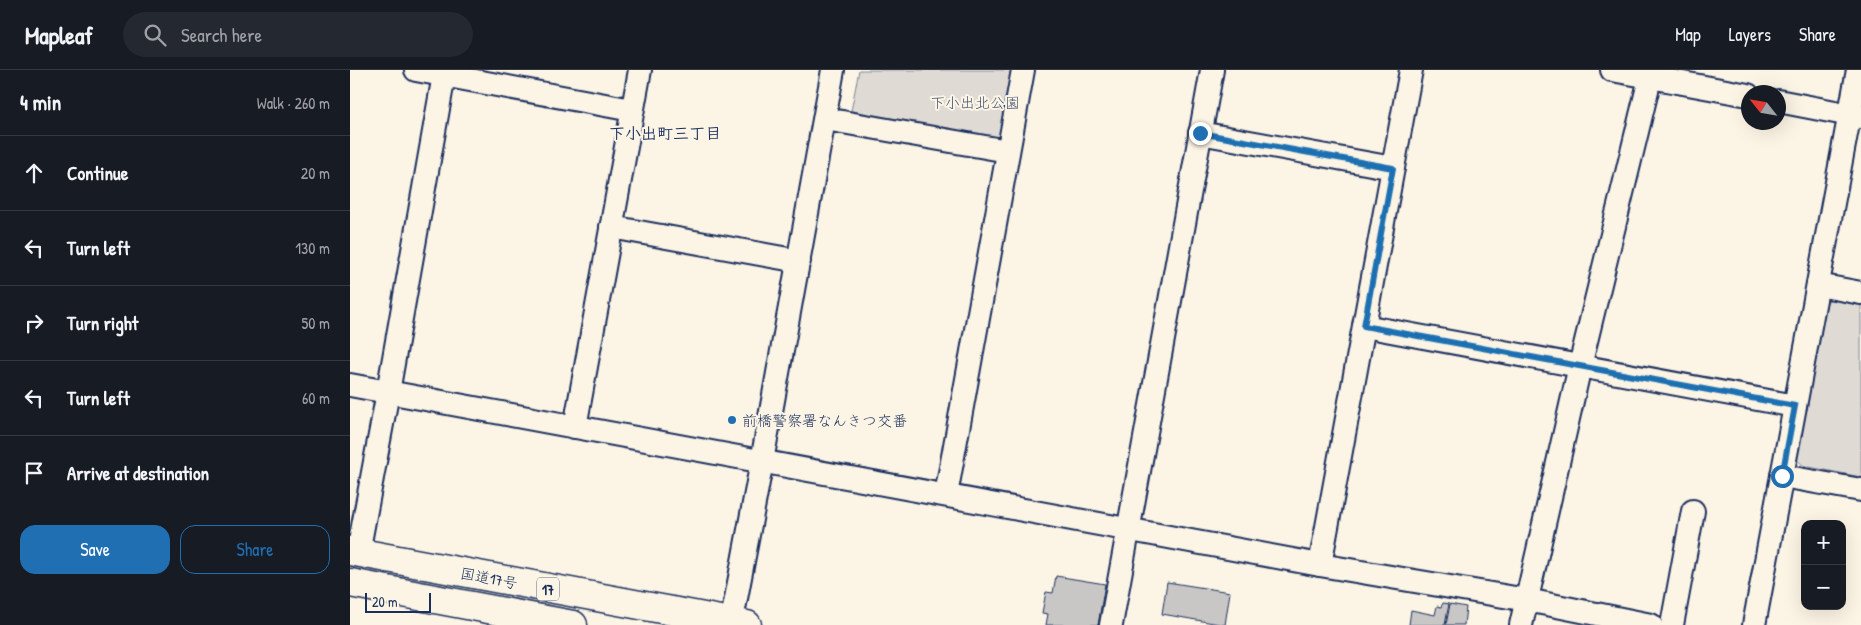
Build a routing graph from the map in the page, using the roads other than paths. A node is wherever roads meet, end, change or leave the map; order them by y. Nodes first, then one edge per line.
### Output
1 (416, 70) edge
2 (640, 70) edge
3 (833, 70) edge
4 (1023, 70) edge
5 (1212, 70) edge
6 (1411, 70) edge
7 (1612, 70) edge
8 (1858, 70) edge
9 (1652, 73) edge
10 (444, 75) junction
11 (1741, 93) edge
12 (1786, 103) edge
13 (632, 110) junction
14 (1855, 116) edge
15 (825, 119) junction
16 (1200, 133) junction
17 (1008, 151) junction
18 (1393, 168) junction
19 (611, 227) junction
20 (799, 262) junction
21 (1818, 285) junction
22 (1861, 293) edge
23 (1364, 326) junction
24 (1580, 366) junction
25 (350, 385) edge
26 (388, 392) junction
27 (1795, 406) junction
28 (575, 427) junction
29 (762, 461) junction
30 (1782, 476) junction
31 (1861, 490) edge
32 (946, 495) junction
33 (1693, 511) dead end
34 (1129, 529) junction
35 (354, 552) edge
36 (1320, 565) junction
37 (350, 583) edge
38 (1527, 600) junction
39 (736, 624) edge
40 (573, 625) edge
41 (1111, 625) edge
42 (1521, 625) edge
43 (1651, 625) edge
44 (1672, 625) edge
45 (1754, 625) edge

1 - 10 street
2 - 13 street
3 - 15 street
4 - 17 street
5 - 16 street
6 - 18 street
7 - 9 street
8 - 14 street
9 - 11 street
9 - 24 street
10 - 13 street
10 - 26 street
12 - 14 street
13 - 19 street
14 - 21 street
15 - 17 street
15 - 20 street
16 - 18 street
16 - 34 street
17 - 32 street
18 - 23 street
19 - 20 street
19 - 28 street
20 - 29 street
21 - 22 street
21 - 27 street
23 - 24 street
23 - 36 street
24 - 27 street
24 - 38 street
25 - 26 street
26 - 28 street
26 - 35 street
27 - 30 street
28 - 29 street
29 - 32 street
29 - 39 street
30 - 31 street
30 - 45 street
32 - 34 street
33 - 44 street
34 - 36 street
34 - 41 street
35 - 39 highway, 国道17号 / 17
36 - 38 street
37 - 40 highway, 国道17号 / 17
38 - 42 street
38 - 43 street

